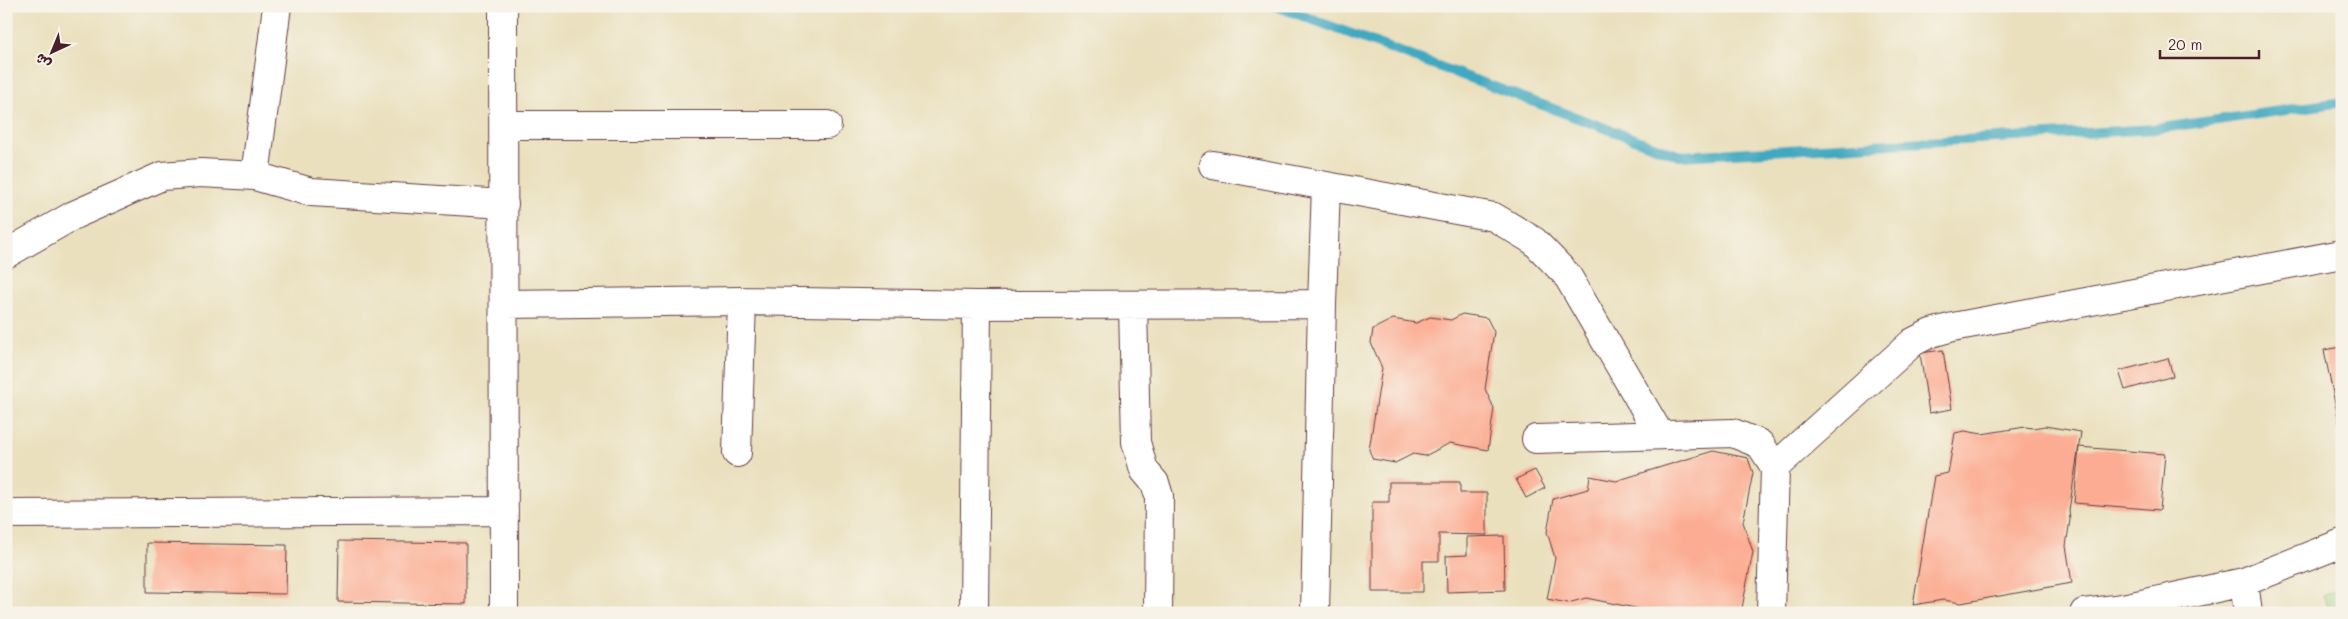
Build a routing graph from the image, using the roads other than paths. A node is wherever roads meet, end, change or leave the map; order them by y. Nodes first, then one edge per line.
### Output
1 (277, 6) edge
2 (503, 6) edge
3 (827, 125) dead end
4 (504, 126) junction
5 (1213, 165) dead end
6 (256, 176) junction
7 (1326, 186) junction
8 (504, 204) junction
9 (6, 254) edge
10 (2342, 254) edge
11 (742, 301) junction
12 (504, 304) junction
13 (1322, 304) junction
14 (977, 305) junction
15 (1133, 305) junction
16 (1660, 435) junction
17 (1536, 439) dead end
18 (737, 453) dead end
19 (1775, 468) junction
20 (504, 511) junction
21 (6, 514) edge
22 (2342, 543) edge
23 (2244, 582) junction
24 (504, 613) edge
25 (974, 613) edge
26 (1158, 613) edge
27 (1315, 613) edge
28 (1771, 613) edge
29 (2084, 613) edge
30 (2248, 613) edge

1 - 6 street
2 - 4 street
3 - 4 street
4 - 8 street
5 - 7 street
6 - 8 street
6 - 9 street
7 - 13 street
7 - 16 street
8 - 12 street
10 - 19 street
11 - 12 street
11 - 14 street
11 - 18 street
12 - 20 street
13 - 15 street
13 - 27 street
14 - 15 street
14 - 25 street
15 - 26 street
16 - 17 street
16 - 19 street
19 - 28 street
20 - 21 street
20 - 24 street
22 - 23 street
23 - 29 street
23 - 30 street

